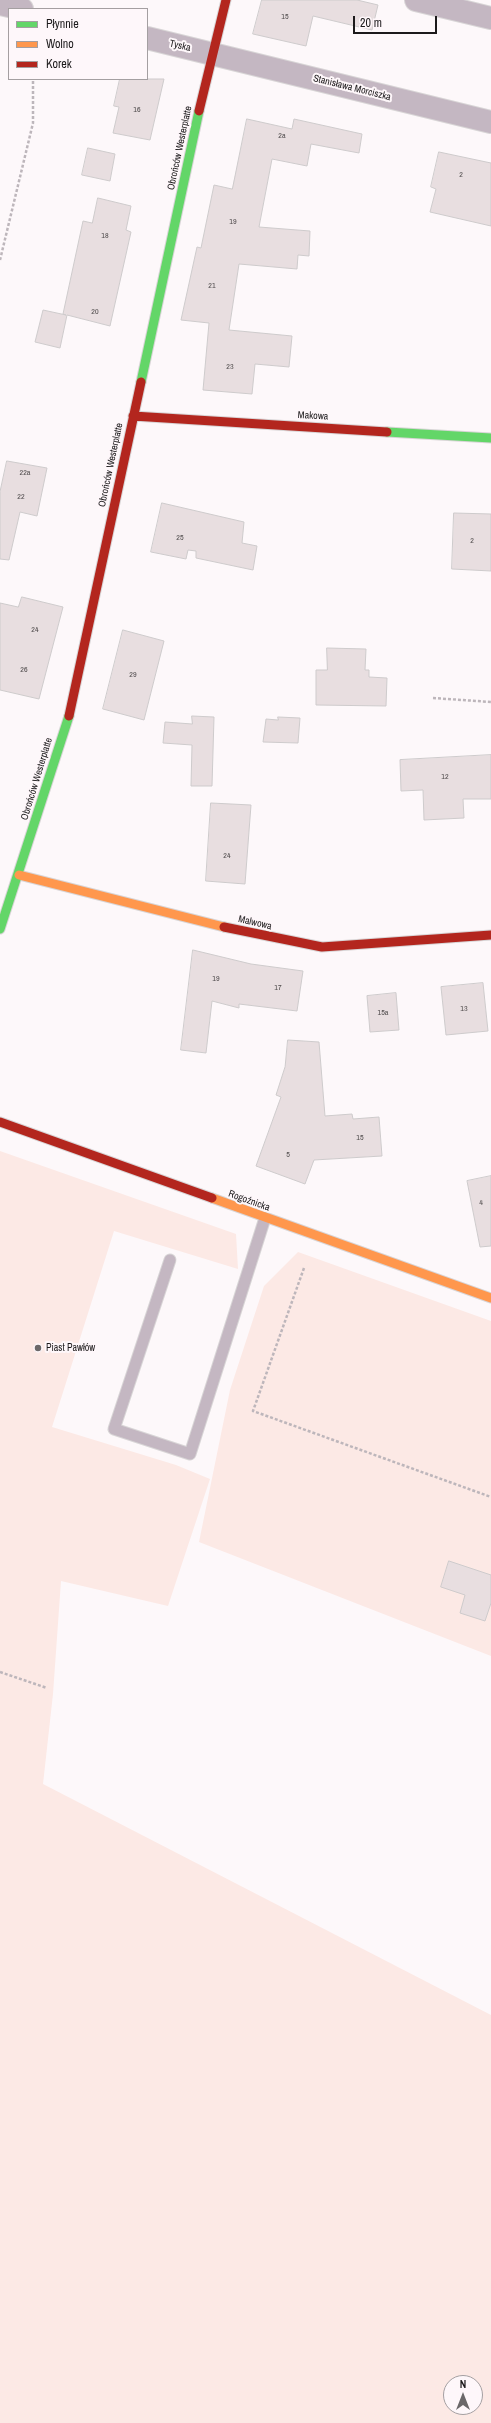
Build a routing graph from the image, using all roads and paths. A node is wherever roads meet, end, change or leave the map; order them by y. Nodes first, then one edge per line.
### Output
1 (226, 0) edge
2 (416, 0) edge
3 (0, 4) edge
4 (18, 8) edge
5 (491, 18) edge
6 (148, 38) edge
7 (212, 54) junction
8 (33, 80) edge
9 (491, 122) edge
10 (0, 260) edge
11 (133, 416) junction
12 (491, 438) edge
13 (433, 698) dead end
14 (491, 702) edge
15 (19, 875) junction
16 (0, 929) edge
17 (491, 936) edge
18 (0, 1122) edge
19 (265, 1218) junction
20 (170, 1260) dead end
21 (304, 1268) dead end
22 (491, 1298) edge
23 (491, 1497) edge
24 (0, 1672) edge
25 (47, 1688) dead end

1 - 7 street, Obrońców Westerplatte
2 - 5 street
3 - 4 street
6 - 7 street, Tyska
7 - 9 street, Stanisława Morciszka
7 - 11 street, Obrońców Westerplatte
8 - 10 path
11 - 12 street, Makowa
11 - 15 street, Obrońców Westerplatte
13 - 14 path
15 - 16 street, Obrońców Westerplatte
15 - 17 street, Malwowa
18 - 19 street, Rogoźnicka
19 - 20 lane
19 - 22 street, Rogoźnicka
21 - 23 path
24 - 25 path

